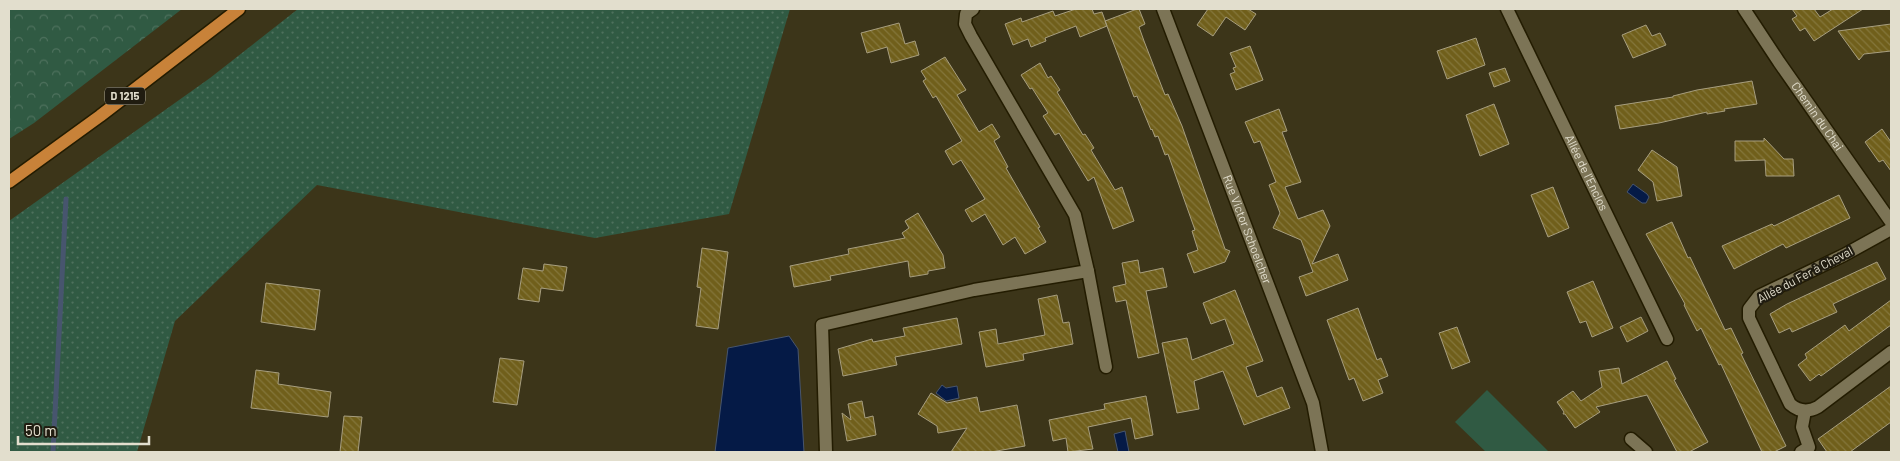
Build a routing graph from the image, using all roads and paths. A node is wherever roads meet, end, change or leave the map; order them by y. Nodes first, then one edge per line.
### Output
1 (239, 9) edge
2 (974, 9) edge
3 (1164, 9) edge
4 (1507, 9) edge
5 (1744, 9) edge
6 (9, 182) edge
7 (1891, 222) edge
8 (1891, 229) edge
9 (1088, 271) junction
10 (1667, 339) dead end
11 (1891, 352) edge
12 (1106, 367) dead end
13 (1805, 411) junction
14 (1631, 439) dead end
15 (826, 452) edge
16 (1322, 452) edge
17 (1646, 452) edge
18 (1801, 452) edge

1 - 6 main road, D 1215
2 - 9 street
3 - 16 street, Rue Victor Schoelcher
4 - 10 street, Allée de l'Enclos
5 - 7 street, Chemin du Chai
8 - 13 street, Allée du Fer à Cheval
9 - 12 street
9 - 15 street
11 - 13 street
13 - 18 street
14 - 17 street

